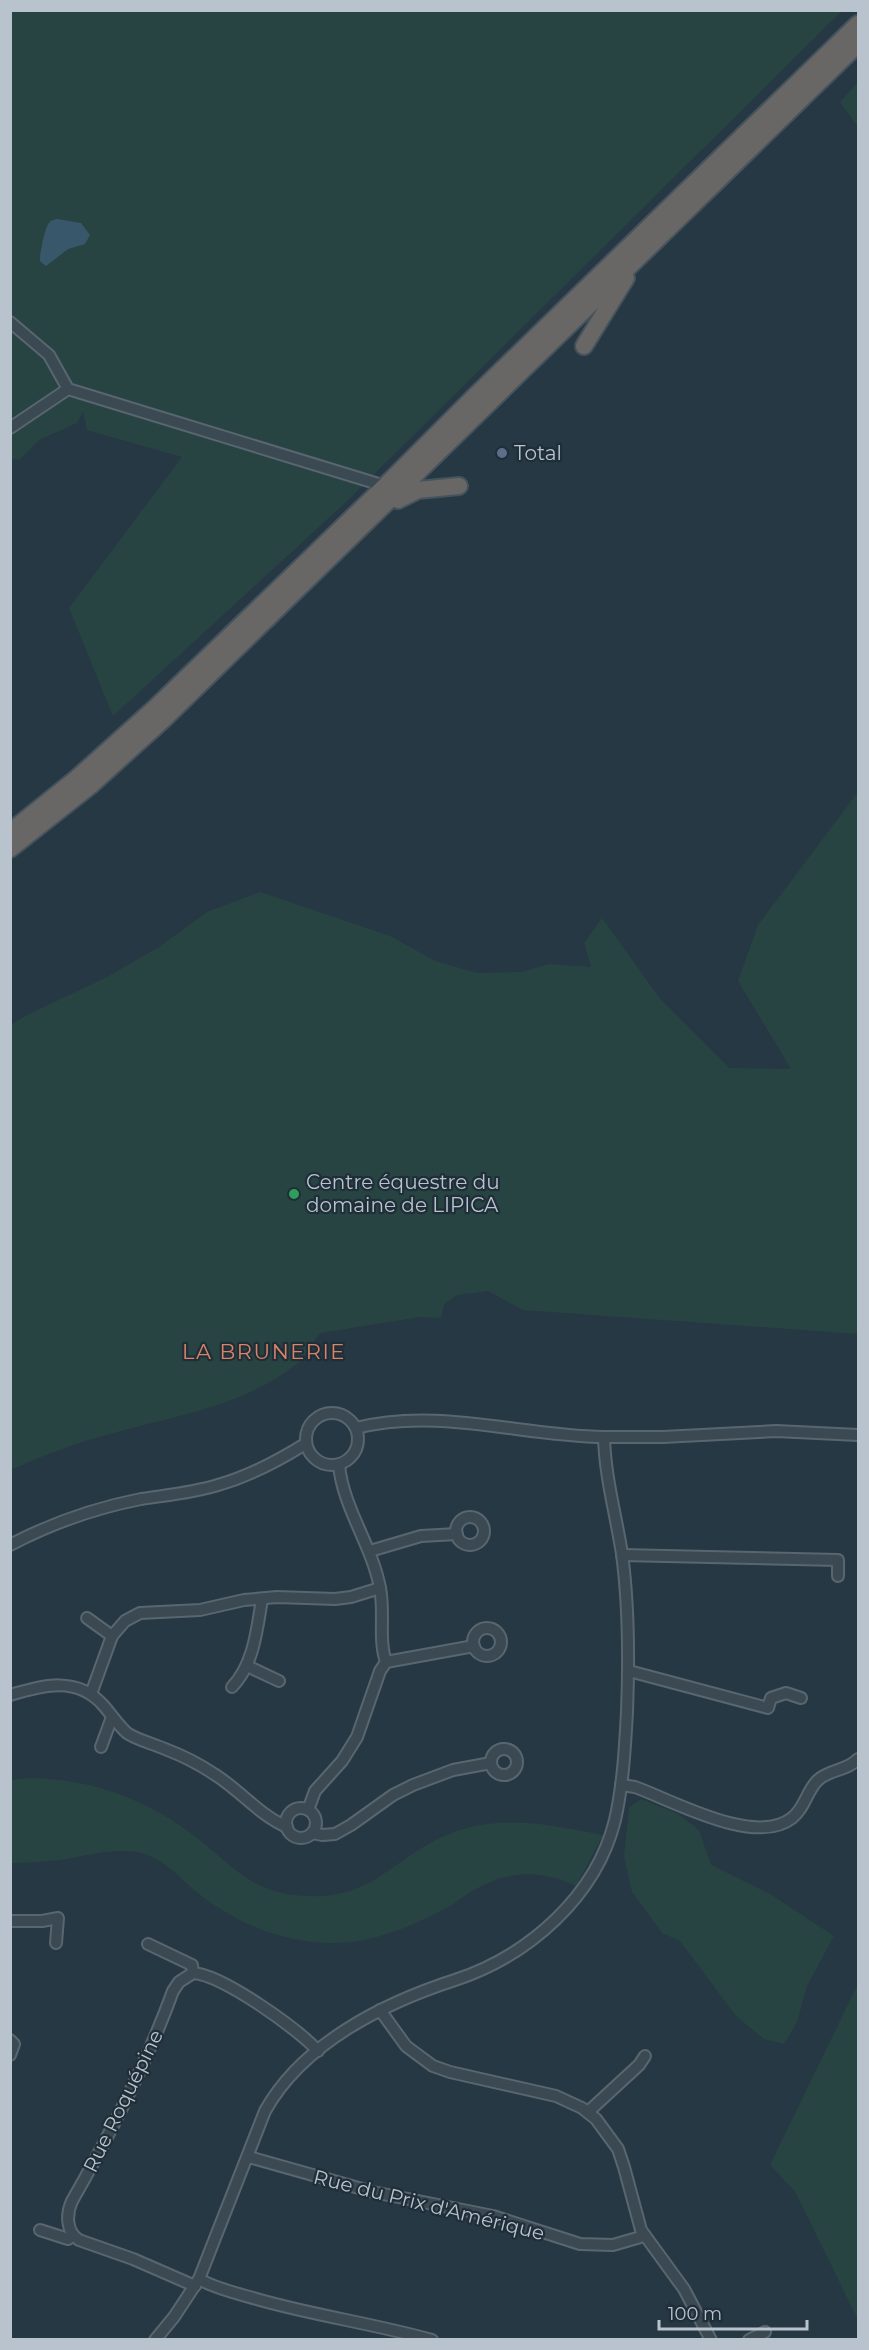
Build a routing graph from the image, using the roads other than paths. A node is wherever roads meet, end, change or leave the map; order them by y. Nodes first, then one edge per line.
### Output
1 (858, 24) edge
2 (858, 44) edge
3 (641, 255) junction
4 (10, 322) edge
5 (584, 346) dead end
6 (68, 389) junction
7 (10, 428) edge
8 (385, 486) junction
9 (459, 486) dead end
10 (384, 507) junction
11 (10, 832) edge
12 (10, 849) edge
13 (356, 1428) junction
14 (858, 1435) edge
15 (604, 1437) junction
16 (305, 1444) junction
17 (339, 1465) junction
18 (457, 1534) dead end
19 (10, 1545) edge
20 (370, 1551) junction
21 (622, 1555) junction
22 (838, 1576) dead end
23 (380, 1588) junction
24 (262, 1599) junction
25 (87, 1617) dead end
26 (112, 1636) junction
27 (474, 1646) dead end
28 (386, 1662) junction
29 (247, 1666) junction
30 (629, 1671) junction
31 (279, 1681) dead end
32 (232, 1688) dead end
33 (91, 1694) junction
34 (10, 1695) edge
35 (801, 1698) dead end
36 (112, 1717) junction
37 (101, 1747) dead end
38 (858, 1759) edge
39 (491, 1763) dead end
40 (621, 1785) junction
41 (308, 1810) junction
42 (287, 1827) junction
43 (312, 1833) junction
44 (10, 1921) edge
45 (56, 1943) dead end
46 (148, 1944) dead end
47 (194, 1973) junction
48 (380, 2010) junction
49 (10, 2040) edge
50 (318, 2051) junction
51 (10, 2055) edge
52 (645, 2056) dead end
53 (588, 2112) junction
54 (249, 2157) junction
55 (40, 2230) dead end
56 (73, 2235) junction
57 (644, 2236) junction
58 (197, 2283) junction
59 (765, 2332) dead end
60 (155, 2340) edge
61 (432, 2340) edge
62 (711, 2340) edge
63 (748, 2340) edge

1 - 8 highway
2 - 3 highway
3 - 5 highway
3 - 10 highway
4 - 6 street
6 - 7 street
6 - 8 street
8 - 11 highway
9 - 10 highway
10 - 12 highway
13 - 15 street
13 - 16 street
13 - 17 street
14 - 15 street
15 - 21 street
16 - 17 street
16 - 19 street
17 - 20 street
18 - 20 street
20 - 23 street
21 - 22 street
21 - 30 street
23 - 24 street
23 - 28 street
24 - 26 street
24 - 29 street
25 - 26 street
26 - 33 street
27 - 28 street
28 - 41 street
29 - 31 street
29 - 32 street
30 - 35 street
30 - 40 street
33 - 34 street
33 - 36 street
36 - 37 street
36 - 42 street
38 - 40 street
39 - 43 street
40 - 48 street
41 - 42 street
41 - 43 street
42 - 43 street
44 - 45 street
46 - 47 street
47 - 50 street
47 - 56 street, Rue Roquépine
48 - 50 street
48 - 53 street
49 - 51 street
50 - 54 street
52 - 53 street
53 - 57 street
54 - 57 street, Rue du Prix d'Amérique
54 - 58 street
55 - 56 street
56 - 58 street
57 - 62 street
58 - 60 street
58 - 61 street
59 - 63 street

